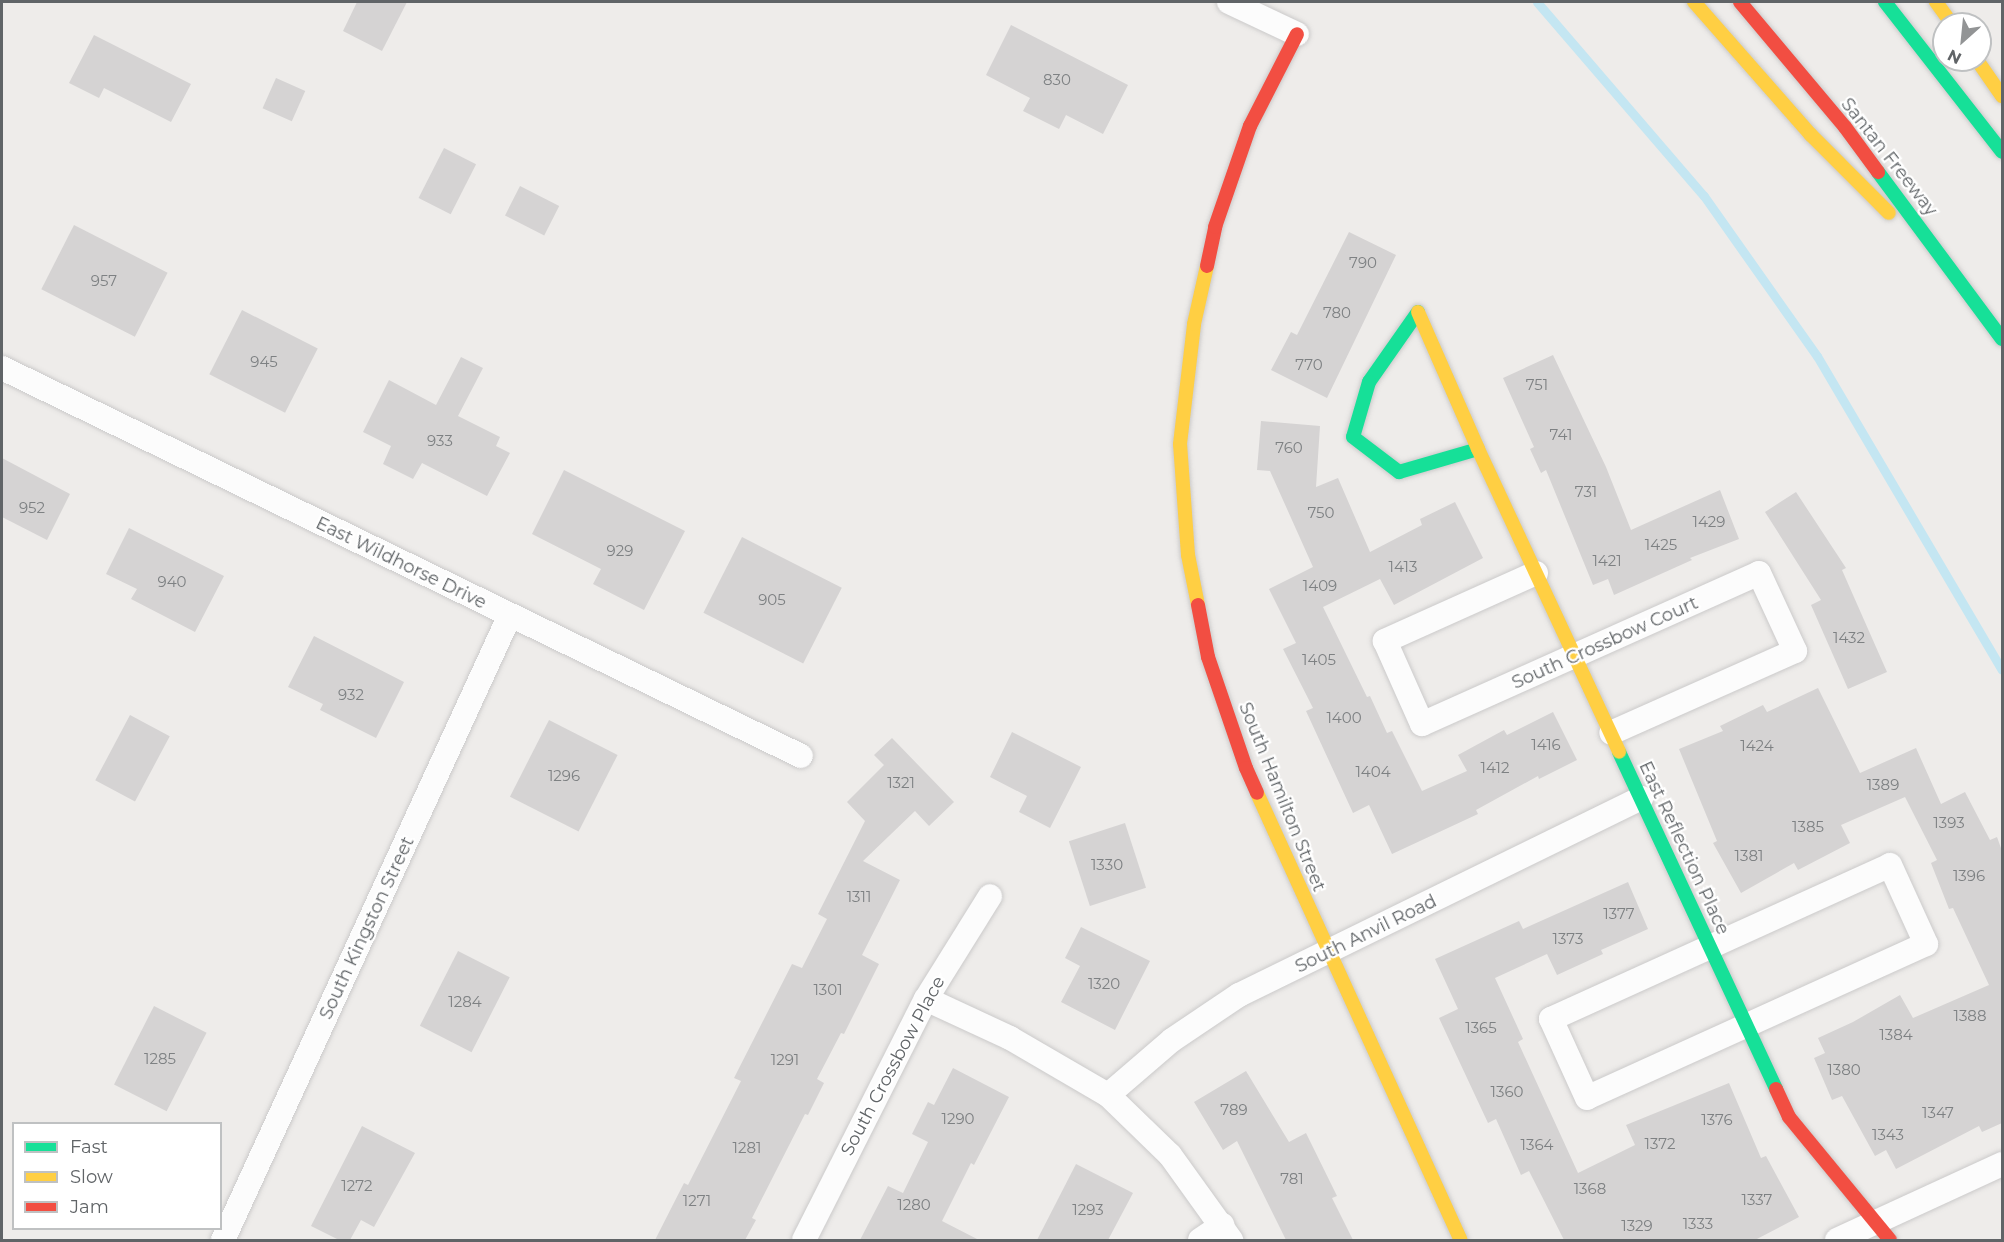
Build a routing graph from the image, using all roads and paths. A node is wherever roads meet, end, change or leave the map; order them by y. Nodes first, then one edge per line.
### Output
1 (1229, 2) edge
2 (1694, 2) edge
3 (1740, 2) edge
4 (1885, 2) edge
5 (1297, 34) joint
6 (1985, 72) edge
7 (2002, 96) edge
8 (2002, 152) edge
9 (1971, 294) junction
10 (2002, 339) edge
11 (2, 368) edge
12 (1478, 449) junction
13 (1536, 573) junction
14 (510, 615) junction
15 (1575, 656) junction
16 (1611, 734) junction
17 (801, 756) dead end
18 (1641, 798) junction
19 (990, 896) dead end
20 (1710, 947) junction
21 (1328, 953) junction
22 (926, 999) junction
23 (1747, 1026) junction
24 (1108, 1095) junction
25 (2002, 1164) edge
26 (1883, 1232) edge
27 (1227, 1233) edge
28 (223, 1240) edge
29 (804, 1240) edge
30 (1200, 1240) edge
31 (1461, 1240) edge
32 (1838, 1240) edge

1 - 5 street
2 - 9 main road
3 - 9 main road, Santan Freeway
4 - 8 main road
5 - 21 main road, South Hamilton Street
6 - 7 main road
9 - 10 main road, Santan Freeway
11 - 14 street, East Wildhorse Drive
12 - 12 main road, East Reflection Place
12 - 13 main road, East Reflection Place
13 - 15 main road, East Reflection Place
13 - 15 street, South Crossbow Court
14 - 17 street, East Wildhorse Drive
14 - 28 street, South Kingston Street
15 - 16 main road, East Reflection Place
15 - 16 street, South Crossbow Court
16 - 18 main road, East Reflection Place
18 - 20 main road, East Reflection Place
18 - 21 street, South Anvil Road
19 - 22 street, South Crossbow Place
20 - 23 main road, East Reflection Place
20 - 23 street
20 - 23 street
21 - 24 street, South Anvil Road
21 - 31 main road, South Hamilton Street
22 - 24 street
22 - 29 street, South Crossbow Place
23 - 26 main road, East Reflection Place
24 - 27 street
25 - 26 street
26 - 32 street
27 - 30 street

